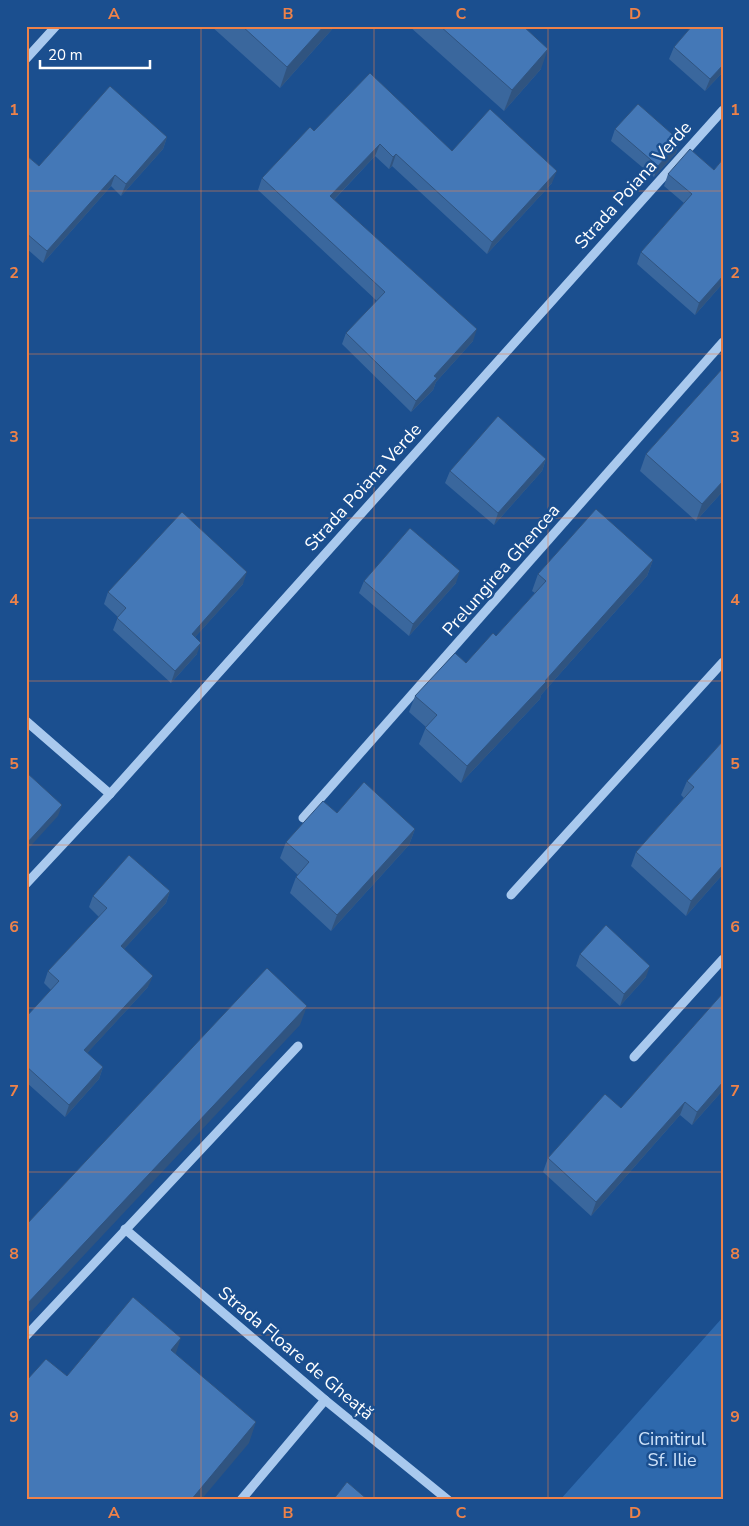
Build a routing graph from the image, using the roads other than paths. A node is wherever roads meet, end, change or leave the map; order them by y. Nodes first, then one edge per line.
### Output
1 (56, 26) edge
2 (26, 59) edge
3 (723, 110) edge
4 (723, 342) edge
5 (723, 662) edge
6 (26, 720) edge
7 (110, 794) junction
8 (303, 818) dead end
9 (26, 884) edge
10 (510, 895) dead end
11 (723, 959) edge
12 (298, 1046) dead end
13 (634, 1057) dead end
14 (125, 1229) junction
15 (26, 1336) edge
16 (326, 1400) junction
17 (241, 1500) edge
18 (448, 1500) edge

1 - 2 street
3 - 7 street, Strada Poiana Verde
4 - 8 street, Prelungirea Ghencea
5 - 10 street
6 - 7 street
7 - 9 street, Strada Poiana Verde
11 - 13 street
12 - 14 street
14 - 15 street
14 - 16 street, Strada Floare de Gheață
16 - 17 street
16 - 18 street, Strada Floare de Gheață

